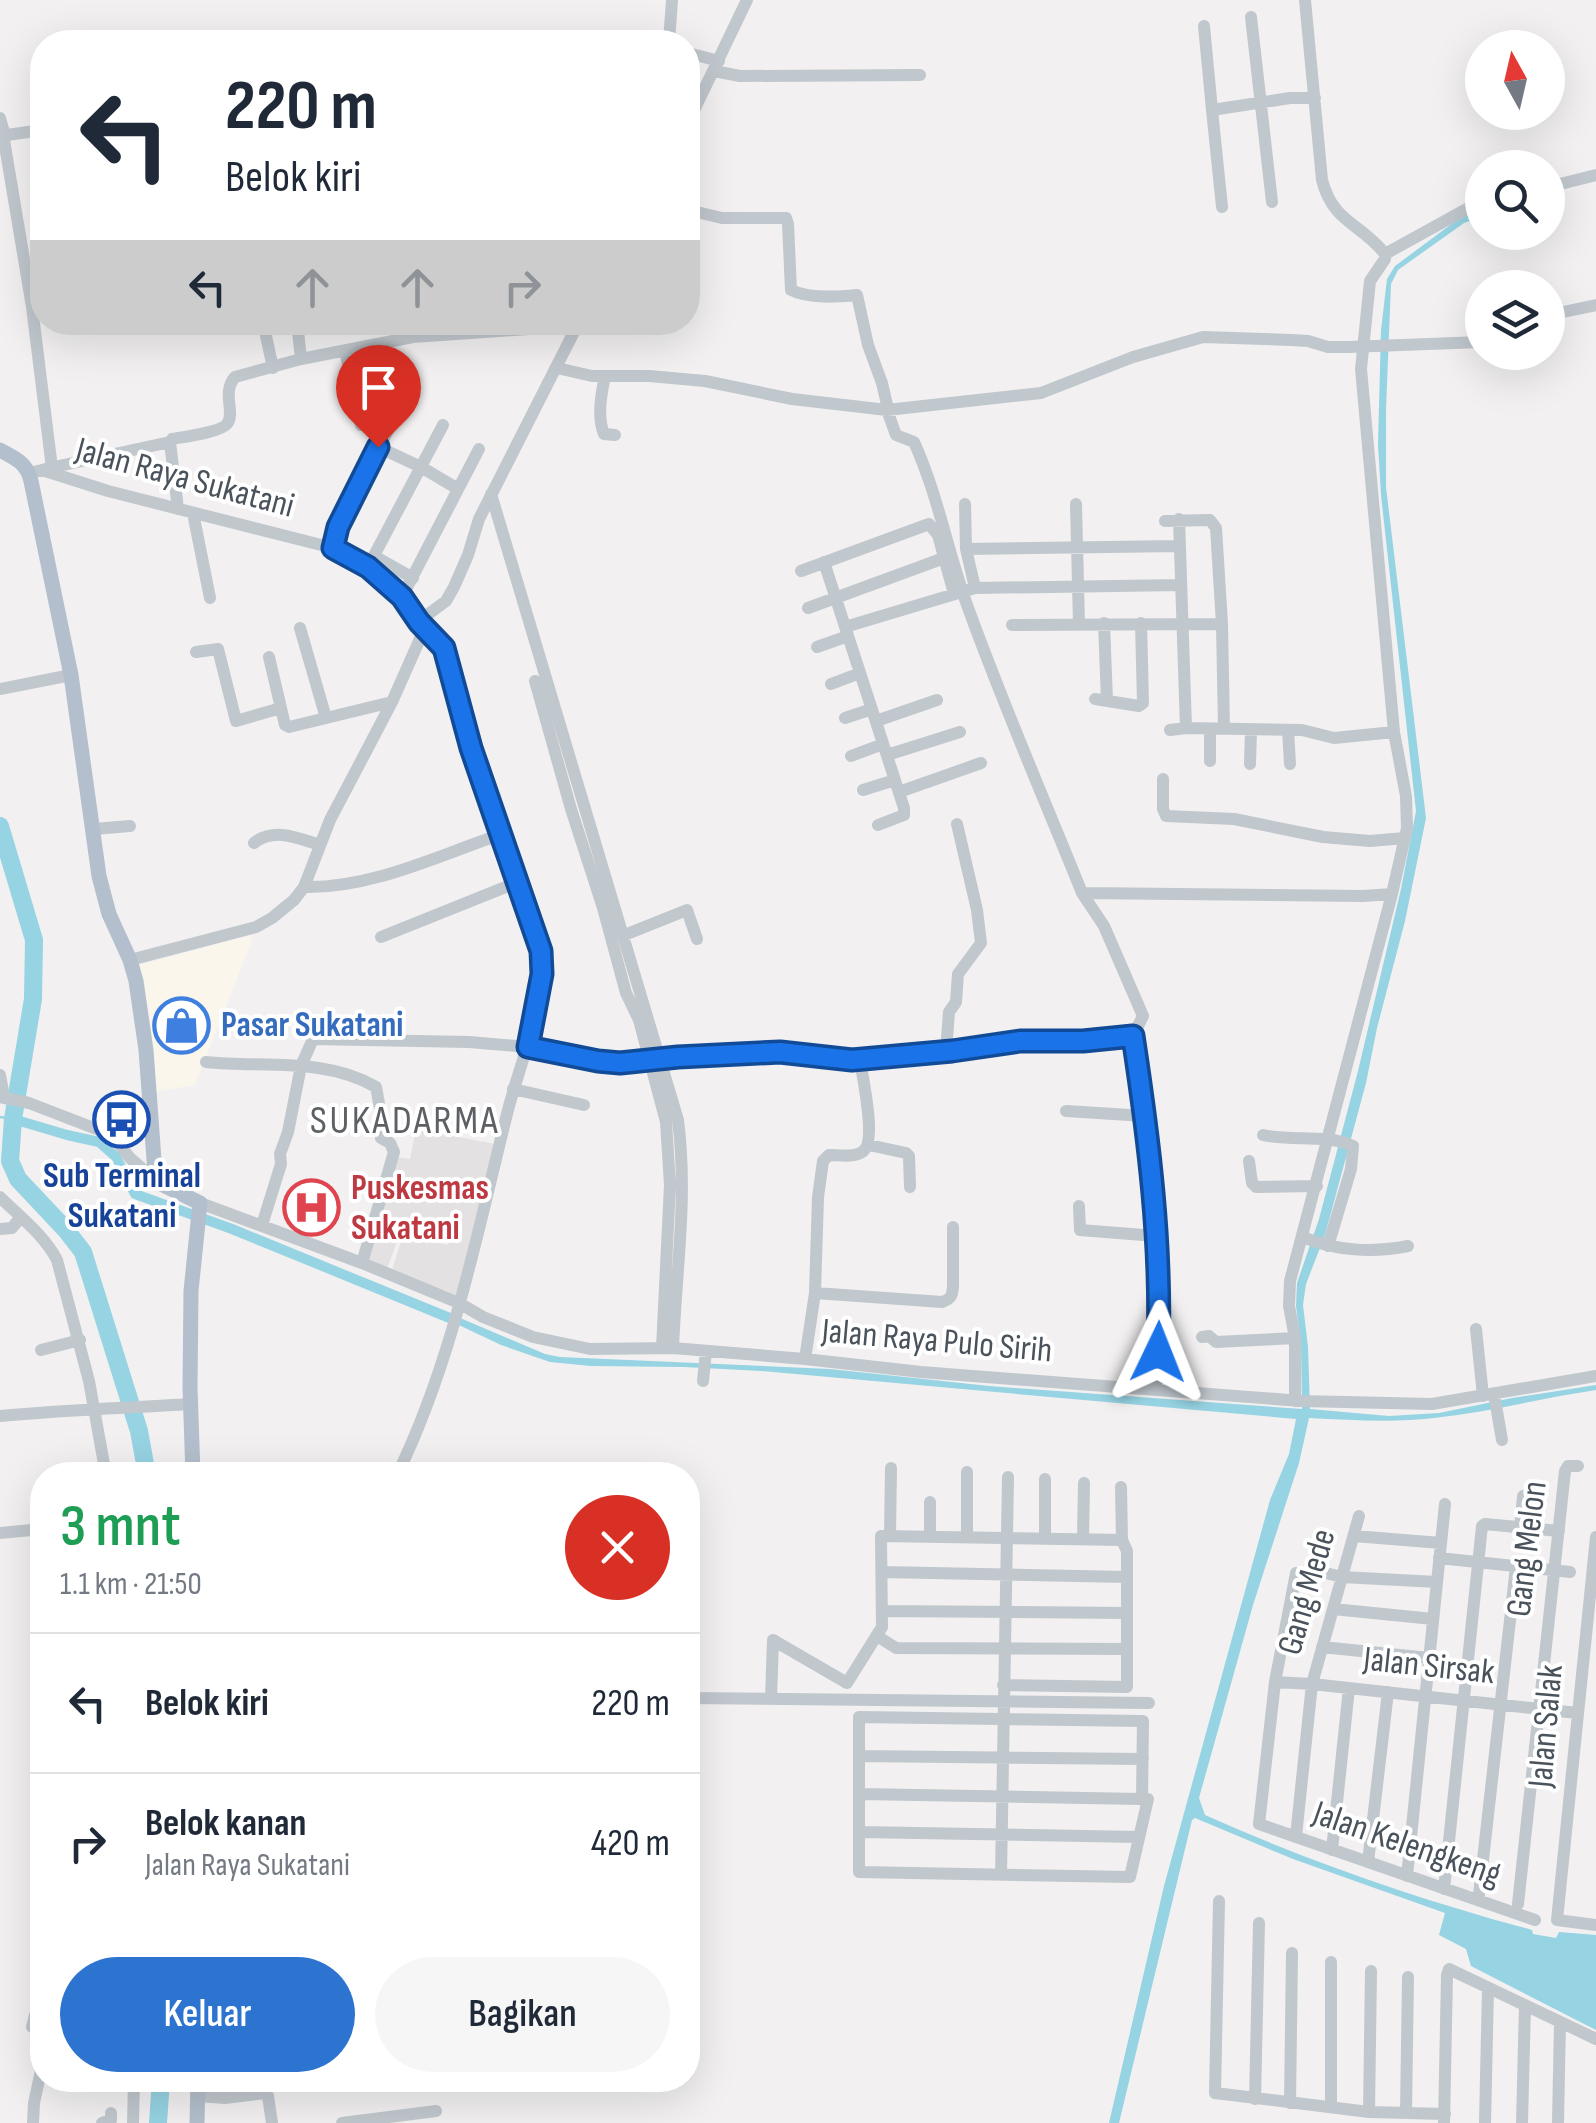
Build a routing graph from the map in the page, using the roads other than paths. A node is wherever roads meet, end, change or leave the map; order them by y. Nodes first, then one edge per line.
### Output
1 (672, 0) edge
2 (748, 0) edge
3 (1305, 0) edge
4 (1250, 16) dead end
5 (1204, 26) dead end
6 (671, 30) edge
7 (700, 59) edge
8 (717, 66) junction
9 (920, 75) dead end
10 (1314, 98) junction
11 (700, 99) edge
12 (1261, 102) junction
13 (1212, 110) junction
14 (0, 118) edge
15 (30, 132) edge
16 (5, 136) junction
17 (1596, 175) edge
18 (1565, 182) edge
19 (1272, 202) dead end
20 (1222, 207) dead end
21 (1465, 210) edge
22 (700, 213) edge
23 (1385, 254) junction
24 (30, 273) edge
25 (1596, 305) edge
26 (1565, 312) edge
27 (38, 335) edge
28 (266, 335) edge
29 (298, 335) edge
30 (396, 335) edge
31 (573, 335) edge
32 (1465, 343) edge
33 (1366, 347) junction
34 (345, 350) junction
35 (301, 359) junction
36 (273, 368) junction
37 (557, 368) junction
38 (604, 376) junction
39 (888, 410) junction
40 (391, 425) dead end
41 (443, 426) dead end
42 (615, 435) dead end
43 (170, 442) junction
44 (380, 444) junction
45 (479, 449) dead end
46 (0, 450) edge
47 (421, 467) junction
48 (41, 470) junction
49 (458, 489) junction
50 (491, 494) junction
51 (965, 504) dead end
52 (1076, 504) dead end
53 (185, 511) junction
54 (1179, 546) junction
55 (333, 548) junction
56 (1077, 548) junction
57 (966, 549) junction
58 (944, 558) junction
59 (370, 561) junction
60 (824, 562) junction
61 (801, 571) dead end
62 (413, 578) junction
63 (1078, 585) junction
64 (1181, 585) junction
65 (964, 591) junction
66 (402, 597) junction
67 (210, 598) dead end
68 (836, 598) junction
69 (808, 608) dead end
70 (419, 622) junction
71 (1141, 623) junction
72 (1080, 624) junction
73 (1104, 624) junction
74 (1184, 624) junction
75 (1222, 624) junction
76 (1012, 625) dead end
77 (300, 628) dead end
78 (847, 632) junction
79 (817, 647) dead end
80 (196, 652) dead end
81 (269, 657) dead end
82 (860, 673) junction
83 (71, 674) junction
84 (534, 681) dead end
85 (830, 684) dead end
86 (0, 689) edge
87 (936, 700) dead end
88 (392, 702) junction
89 (281, 708) junction
90 (874, 715) junction
91 (326, 718) junction
92 (845, 718) dead end
93 (236, 721) junction
94 (219, 726) dead end
95 (1186, 728) junction
96 (1217, 729) junction
97 (1170, 730) dead end
98 (1250, 730) junction
99 (1288, 730) junction
100 (960, 732) dead end
101 (1394, 732) junction
102 (885, 750) junction
103 (851, 756) dead end
104 (1210, 761) dead end
105 (981, 762) dead end
106 (1250, 764) dead end
107 (1290, 764) dead end
108 (1164, 779) dead end
109 (897, 786) junction
110 (864, 790) dead end
111 (957, 824) dead end
112 (130, 826) dead end
113 (878, 826) dead end
114 (94, 828) junction
115 (502, 834) junction
116 (1405, 838) junction
117 (254, 843) dead end
118 (320, 844) junction
119 (599, 877) junction
120 (518, 882) junction
121 (304, 887) junction
122 (1082, 893) junction
123 (1392, 894) junction
124 (622, 936) junction
125 (381, 937) dead end
126 (698, 940) dead end
127 (130, 960) junction
128 (1133, 1036) junction
129 (528, 1047) junction
130 (946, 1051) junction
131 (860, 1059) junction
132 (660, 1060) junction
133 (206, 1062) dead end
134 (301, 1066) junction
135 (0, 1076) edge
136 (513, 1089) junction
137 (5, 1097) edge
138 (584, 1105) dead end
139 (1066, 1111) dead end
140 (1145, 1116) junction
141 (1262, 1135) dead end
142 (1332, 1139) junction
143 (869, 1145) junction
144 (1249, 1161) dead end
145 (159, 1184) junction
146 (1317, 1186) junction
147 (910, 1188) dead end
148 (0, 1197) edge
149 (1079, 1206) dead end
150 (199, 1213) junction
151 (20, 1218) junction
152 (262, 1226) junction
153 (953, 1226) dead end
154 (0, 1229) edge
155 (675, 1231) junction
156 (1156, 1236) junction
157 (1305, 1238) junction
158 (1326, 1246) junction
159 (1408, 1246) dead end
160 (679, 1252) junction
161 (666, 1259) junction
162 (362, 1263) junction
163 (815, 1293) junction
164 (457, 1316) junction
165 (1476, 1329) dead end
166 (1202, 1337) dead end
167 (1295, 1338) junction
168 (80, 1340) junction
169 (668, 1348) junction
170 (41, 1350) dead end
171 (805, 1359) junction
172 (1596, 1376) edge
173 (1156, 1389) junction
174 (1492, 1400) junction
175 (1303, 1401) junction
176 (191, 1404) junction
177 (96, 1408) junction
178 (0, 1416) edge
179 (1502, 1440) dead end
180 (104, 1462) edge
181 (193, 1462) edge
182 (402, 1462) edge
183 (1578, 1466) dead end
184 (892, 1468) dead end
185 (967, 1472) dead end
186 (1008, 1476) dead end
187 (1045, 1479) dead end
188 (1084, 1483) dead end
189 (1122, 1487) dead end
190 (1523, 1496) dead end
191 (930, 1502) dead end
192 (1445, 1504) dead end
193 (1359, 1516) dead end
194 (1520, 1528) junction
195 (30, 1531) edge
196 (1558, 1531) junction
197 (0, 1533) edge
198 (890, 1536) junction
199 (1354, 1536) junction
200 (1596, 1536) edge
201 (930, 1537) junction
202 (967, 1537) junction
203 (1007, 1538) junction
204 (1046, 1538) junction
205 (1083, 1539) junction
206 (1122, 1540) junction
207 (1441, 1543) junction
208 (1439, 1558) junction
209 (1479, 1563) junction
210 (1516, 1567) junction
211 (1312, 1570) dead end
212 (1554, 1571) junction
213 (882, 1572) junction
214 (1570, 1572) dead end
215 (1296, 1573) dead end
216 (1006, 1575) junction
217 (1127, 1577) junction
218 (1342, 1577) junction
219 (1437, 1582) junction
220 (1333, 1609) junction
221 (882, 1611) junction
222 (1005, 1612) junction
223 (1127, 1614) junction
224 (1433, 1619) junction
225 (876, 1636) junction
226 (1322, 1647) junction
227 (1004, 1648) junction
228 (1590, 1648) edge
229 (1127, 1649) junction
230 (1429, 1658) junction
231 (1274, 1682) junction
232 (1312, 1684) junction
233 (1004, 1685) junction
234 (1350, 1688) junction
235 (1388, 1692) junction
236 (1424, 1696) junction
237 (700, 1698) edge
238 (771, 1698) junction
239 (1463, 1700) junction
240 (1003, 1701) junction
241 (1149, 1703) dead end
242 (1501, 1704) junction
243 (1538, 1708) junction
244 (1577, 1713) junction
245 (1002, 1720) junction
246 (859, 1756) junction
247 (1002, 1757) junction
248 (1143, 1759) junction
249 (859, 1794) junction
250 (1002, 1796) junction
251 (1142, 1799) junction
252 (859, 1832) junction
253 (1001, 1835) junction
254 (1296, 1836) junction
255 (1139, 1837) junction
256 (1332, 1850) junction
257 (1368, 1862) junction
258 (1001, 1874) junction
259 (1407, 1876) junction
260 (1444, 1890) junction
261 (1480, 1894) dead end
262 (1219, 1902) dead end
263 (1518, 1904) dead end
264 (1535, 1920) dead end
265 (1259, 1923) dead end
266 (1596, 1925) edge
267 (1292, 1953) dead end
268 (1332, 1962) dead end
269 (1372, 1971) dead end
270 (1408, 1977) dead end
271 (1488, 1988) junction
272 (1525, 2006) junction
273 (1560, 2022) junction
274 (1596, 2039) edge
275 (36, 2092) edge
276 (134, 2092) edge
277 (198, 2092) edge
278 (209, 2092) edge
279 (1255, 2098) junction
280 (1290, 2103) junction
281 (1331, 2107) junction
282 (436, 2111) dead end
283 (1369, 2112) junction
284 (1406, 2113) junction
285 (1444, 2118) edge
286 (33, 2123) edge
287 (133, 2123) edge
288 (197, 2123) edge
289 (272, 2123) edge
290 (345, 2123) edge
291 (1485, 2123) edge
292 (1522, 2123) edge
293 (1558, 2123) edge

1 - 6 street
2 - 8 street
3 - 10 street
4 - 12 street
5 - 13 street
7 - 8 street
8 - 9 street
8 - 11 street
10 - 12 street
10 - 23 street
12 - 13 street
12 - 19 street
13 - 20 street
14 - 16 street
15 - 16 street
16 - 24 street
17 - 18 street
21 - 23 street
22 - 39 street
23 - 33 street
25 - 26 street
27 - 48 street
28 - 36 street
29 - 35 street
30 - 34 street
31 - 37 street
32 - 33 street
33 - 39 street
33 - 101 street
34 - 35 street
34 - 44 street
35 - 36 street
36 - 43 street
37 - 38 street
37 - 50 street
38 - 39 street
38 - 42 street
39 - 65 street
40 - 44 street
41 - 47 street
43 - 48 street
43 - 53 street
44 - 47 street
44 - 55 street
45 - 49 street
46 - 48 main road, Jalan Raya Sukatani
47 - 49 street
47 - 59 street
48 - 53 street, Jalan Raya Sukatani
48 - 83 main road, Jalan Raya Sukatani
49 - 62 street
50 - 70 street
50 - 119 street
51 - 57 street
52 - 56 street
53 - 55 street, Jalan Raya Sukatani
53 - 67 street
54 - 56 street
54 - 64 street
54 - 75 street
55 - 59 street, Jalan Raya Sukatani
56 - 57 street
56 - 63 street
57 - 65 street
58 - 60 street
58 - 65 street
58 - 68 street
59 - 62 street
59 - 66 street, Jalan Raya Sukatani
60 - 61 street
60 - 68 street
62 - 66 street
63 - 64 street
63 - 65 street
63 - 72 street
64 - 74 street
65 - 78 street
65 - 122 street
66 - 70 street, Jalan Raya Sukatani
68 - 69 street
68 - 78 street
70 - 88 street
70 - 115 street, Jalan Raya Sukatani
71 - 73 street
71 - 73 street
71 - 74 street
72 - 73 street
72 - 76 street
74 - 75 street
74 - 95 street
75 - 96 street
77 - 91 street
78 - 79 street
78 - 82 street
80 - 93 street
81 - 89 street
82 - 85 street
82 - 90 street
83 - 86 street
83 - 114 main road, Jalan Raya Sukatani
84 - 119 street
87 - 90 street
88 - 91 street
88 - 118 street
89 - 91 street
89 - 93 street
90 - 92 street
90 - 102 street
93 - 94 street
95 - 96 street
95 - 97 street
96 - 98 street
96 - 104 street
98 - 99 street
98 - 106 street
99 - 101 street
99 - 107 street
100 - 102 street
101 - 116 street
102 - 103 street
102 - 109 street
105 - 109 street
108 - 116 street
109 - 110 street
109 - 113 street
111 - 130 street
112 - 114 street
114 - 127 main road, Jalan Raya Sukatani
115 - 120 street, Jalan Raya Sukatani
115 - 121 street
116 - 123 street
117 - 118 street
118 - 121 street
119 - 124 street
119 - 132 street
120 - 125 street
120 - 129 street, Jalan Raya Sukatani
121 - 127 street
122 - 123 street
122 - 128 street
123 - 142 street
124 - 126 street
124 - 132 street
127 - 145 main road, Jalan Raya Sukatani
128 - 130 street
128 - 140 street
129 - 132 street
129 - 134 street
129 - 136 street, Jalan Raya Sukatani
130 - 131 street
131 - 132 street
131 - 143 street
132 - 155 street
133 - 134 street
134 - 152 street
134 - 162 street
135 - 137 street
136 - 138 street
136 - 164 street, Jalan Raya Sukatani
137 - 145 street
139 - 140 street
140 - 156 street
141 - 142 street
142 - 146 street
142 - 158 street
143 - 147 street
143 - 163 street
144 - 146 street
145 - 150 main road
146 - 157 street
148 - 151 street
149 - 156 street
150 - 152 street
150 - 176 main road
151 - 154 street
151 - 168 street
152 - 162 street
153 - 163 street
155 - 160 street
155 - 161 street
156 - 173 street
157 - 158 street
157 - 167 street
158 - 159 street
160 - 161 street
160 - 169 street
161 - 169 street
162 - 164 street
163 - 171 street
164 - 169 street, Jalan Raya Pulo Sirih
164 - 182 street, Jalan Raya Sukatani
165 - 174 street
166 - 167 street
167 - 175 street
168 - 170 street
168 - 177 street
169 - 171 street, Jalan Raya Pulo Sirih
171 - 173 street, Jalan Raya Pulo Sirih
172 - 174 street, Jalan Raya Pulo Sirih
173 - 175 street, Jalan Raya Pulo Sirih
174 - 175 street, Jalan Raya Pulo Sirih
174 - 179 street
176 - 177 street
176 - 181 main road
177 - 178 street
177 - 180 street
183 - 196 street, Gang Melon
184 - 198 street
185 - 202 street
186 - 203 street
187 - 204 street
188 - 205 street
189 - 206 street
190 - 194 street
191 - 201 street
192 - 207 street
193 - 199 street, Gang Mede
194 - 196 street
194 - 209 street
195 - 197 street
196 - 212 street, Gang Melon
198 - 201 street
198 - 213 street
199 - 207 street
199 - 218 street, Gang Mede
200 - 228 street, Jalan Salak
201 - 202 street
202 - 203 street
203 - 204 street
203 - 216 street
204 - 205 street
205 - 206 street
206 - 217 street
207 - 208 street
208 - 209 street
208 - 219 street
209 - 210 street
209 - 239 street
210 - 212 street
210 - 242 street
211 - 218 street
212 - 214 street
212 - 243 street, Gang Melon
213 - 216 street
213 - 221 street
215 - 231 street
216 - 217 street
216 - 222 street
217 - 223 street
218 - 219 street
218 - 220 street, Gang Mede
219 - 224 street
220 - 224 street
220 - 226 street, Gang Mede
221 - 222 street
221 - 225 street
222 - 223 street
222 - 227 street
223 - 229 street
224 - 230 street
225 - 227 street
225 - 238 street
226 - 230 street
226 - 232 street, Gang Mede
227 - 229 street
227 - 233 street
228 - 244 street, Jalan Salak
229 - 233 street
230 - 236 street
231 - 232 street, Jalan Sirsak
231 - 254 street, Jalan Kelengkeng
232 - 234 street, Jalan Sirsak
232 - 254 street, Gang Mede
233 - 240 street
234 - 235 street, Jalan Sirsak
234 - 256 street
235 - 236 street, Jalan Sirsak
235 - 257 street
236 - 239 street, Jalan Sirsak
236 - 259 street
237 - 238 street
238 - 240 street
239 - 242 street, Jalan Sirsak
239 - 260 street
240 - 241 street
240 - 245 street
242 - 243 street, Jalan Sirsak
242 - 261 street
243 - 244 street, Jalan Sirsak
243 - 263 street, Gang Melon
244 - 266 street, Jalan Salak
245 - 246 street
245 - 247 street
245 - 248 street
246 - 247 street
246 - 249 street
247 - 248 street
247 - 250 street
248 - 251 street
249 - 250 street
249 - 252 street
250 - 251 street
250 - 253 street
251 - 255 street
252 - 253 street
252 - 258 street
253 - 255 street
253 - 258 street
254 - 256 street, Jalan Kelengkeng
255 - 258 street
256 - 257 street, Jalan Kelengkeng
257 - 259 street, Jalan Kelengkeng
259 - 260 street, Jalan Kelengkeng
260 - 264 street, Jalan Kelengkeng
262 - 279 street
265 - 279 street
267 - 280 street
268 - 281 street
269 - 283 street
270 - 284 street
271 - 272 street
271 - 285 street
271 - 291 street
272 - 273 street
272 - 292 street
273 - 274 street
273 - 293 street
275 - 286 street
276 - 287 street
277 - 288 main road
278 - 289 street
279 - 280 street
280 - 281 street
281 - 283 street
282 - 290 street
283 - 284 street
284 - 285 street

